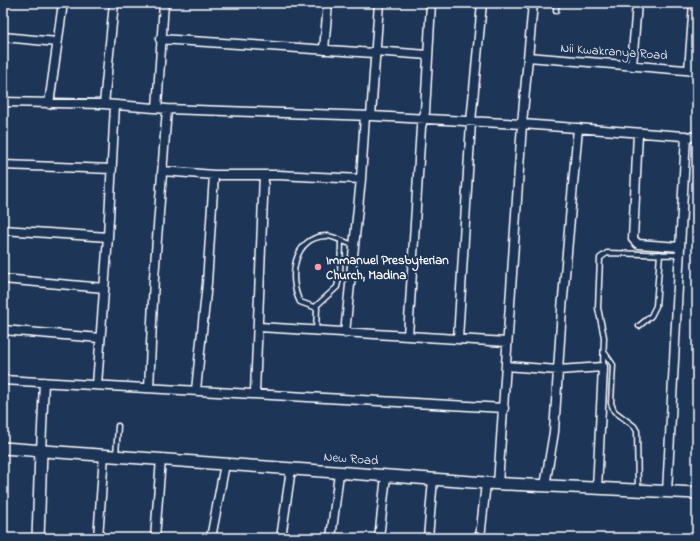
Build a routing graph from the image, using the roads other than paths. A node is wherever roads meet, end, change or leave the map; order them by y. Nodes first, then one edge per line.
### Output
1 (63, 3) edge
2 (114, 3) edge
3 (164, 3) edge
4 (328, 3) edge
5 (379, 3) edge
6 (431, 3) edge
7 (482, 3) edge
8 (533, 3) edge
9 (556, 3) edge
10 (637, 3) edge
11 (694, 3) edge
12 (556, 11) dead end
13 (3, 37) edge
14 (160, 39) junction
15 (57, 42) junction
16 (324, 50) junction
17 (374, 52) junction
18 (428, 55) junction
19 (528, 57) junction
20 (632, 66) junction
21 (693, 70) edge
22 (3, 102) edge
23 (49, 104) junction
24 (104, 104) junction
25 (115, 105) junction
26 (157, 108) junction
27 (167, 109) junction
28 (368, 116) junction
29 (423, 119) junction
30 (471, 122) junction
31 (522, 124) junction
32 (578, 128) junction
33 (638, 133) junction
34 (686, 136) junction
35 (697, 137) edge
36 (3, 165) edge
37 (112, 169) junction
38 (163, 171) junction
39 (214, 175) junction
40 (264, 175) junction
41 (361, 179) junction
42 (3, 230) edge
43 (108, 237) junction
44 (341, 242) junction
45 (354, 245) junction
46 (680, 251) junction
47 (660, 254) junction
48 (3, 279) edge
49 (104, 288) junction
50 (315, 307) junction
51 (639, 326) dead end
52 (259, 327) junction
53 (3, 330) edge
54 (316, 331) junction
55 (345, 333) junction
56 (408, 336) junction
57 (100, 338) junction
58 (458, 339) junction
59 (507, 342) junction
60 (604, 351) junction
61 (506, 366) junction
62 (603, 366) junction
63 (558, 370) junction
64 (3, 380) edge
65 (44, 382) junction
66 (97, 385) junction
67 (149, 388) junction
68 (196, 390) junction
69 (255, 392) junction
70 (504, 408) junction
71 (118, 426) dead end
72 (3, 448) edge
73 (41, 451) junction
74 (110, 455) junction
75 (161, 459) junction
76 (224, 464) junction
77 (291, 469) junction
78 (339, 472) junction
79 (386, 476) junction
80 (433, 479) junction
81 (486, 483) junction
82 (498, 484) junction
83 (545, 486) junction
84 (597, 489) junction
85 (638, 491) junction
86 (667, 492) junction
87 (697, 494) edge
88 (38, 538) edge
89 (98, 538) edge
90 (155, 538) edge
91 (211, 538) edge
92 (282, 538) edge
93 (332, 538) edge
94 (379, 538) edge
95 (428, 538) edge
96 (480, 538) edge

1 - 15 street
2 - 24 street
3 - 14 street
4 - 16 street
5 - 17 street
6 - 18 street
7 - 30 street
8 - 19 street
9 - 12 lane
10 - 20 street
11 - 21 street
13 - 15 street
14 - 16 street
14 - 26 street
15 - 23 street
16 - 17 street
17 - 18 street
17 - 28 street
18 - 29 street
19 - 20 street, Nii Kwakranya Road
19 - 31 street
20 - 21 street, Nii Kwakranya Road
22 - 23 street
23 - 24 street
24 - 25 street
25 - 26 street
25 - 37 street
26 - 27 street
27 - 28 street
27 - 38 street
28 - 29 street
28 - 41 street
29 - 30 street
29 - 56 street
30 - 31 street
30 - 58 street
31 - 32 street
31 - 59 street
32 - 33 street
32 - 63 street
33 - 34 street
33 - 46 street
34 - 35 street
34 - 46 street
36 - 37 street
37 - 43 street
38 - 39 street
38 - 67 street
39 - 40 street
39 - 68 street
40 - 41 street
40 - 52 street
41 - 45 street
42 - 43 street
43 - 49 street
44 - 45 lane
44 - 50 lane
44 - 50 lane
45 - 55 street
46 - 47 lane
46 - 86 street
47 - 51 lane
47 - 60 lane
48 - 49 street
49 - 57 street
50 - 54 lane
52 - 54 street
52 - 69 street
53 - 57 street
54 - 55 street
55 - 56 street
56 - 58 street
57 - 66 street
58 - 59 street
59 - 61 street
60 - 62 lane
60 - 85 lane
61 - 63 street
61 - 70 street
62 - 63 street
62 - 84 street
63 - 83 street
64 - 65 street
65 - 66 street
65 - 73 street
66 - 67 street
67 - 68 street
68 - 69 street
69 - 70 street
70 - 82 street
71 - 74 lane
72 - 73 street, New Road
73 - 74 street, New Road
73 - 88 street
74 - 75 street, New Road
74 - 89 street
75 - 76 street, New Road
75 - 90 street
76 - 77 street, New Road
76 - 91 street
77 - 78 street, New Road
77 - 92 street
78 - 79 street, New Road
78 - 93 street
79 - 80 street, New Road
79 - 94 street
80 - 81 street, New Road
80 - 95 street
81 - 82 street, New Road
81 - 96 street
82 - 83 street, New Road
83 - 84 street, New Road
84 - 85 street, New Road
85 - 86 street, New Road
86 - 87 street, New Road

